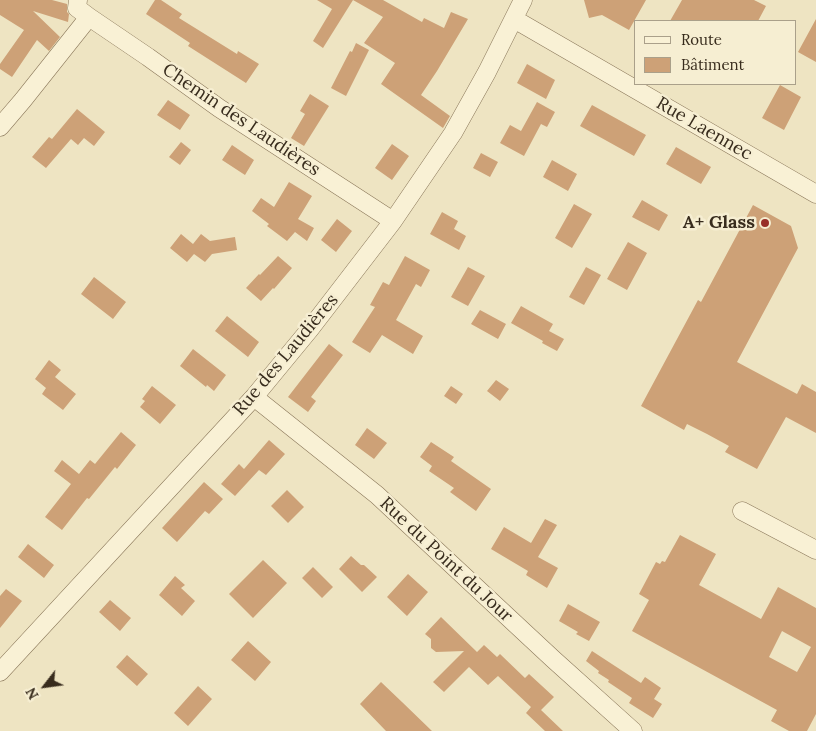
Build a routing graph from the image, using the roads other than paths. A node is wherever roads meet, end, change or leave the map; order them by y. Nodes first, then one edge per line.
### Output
1 (78, 0) edge
2 (523, 0) edge
3 (89, 17) junction
4 (514, 19) junction
5 (0, 127) edge
6 (816, 194) edge
7 (393, 221) junction
8 (254, 397) junction
9 (742, 511) dead end
10 (816, 550) edge
11 (0, 672) edge
12 (633, 731) edge

1 - 3 street
2 - 4 street, Rue des Laudières
3 - 5 street
3 - 7 street, Chemin des Laudières
4 - 6 street, Rue Laennec
4 - 7 street, Rue des Laudières
7 - 8 street, Rue des Laudières
8 - 11 street, Rue des Laudières
8 - 12 street, Rue du Point du Jour
9 - 10 street

